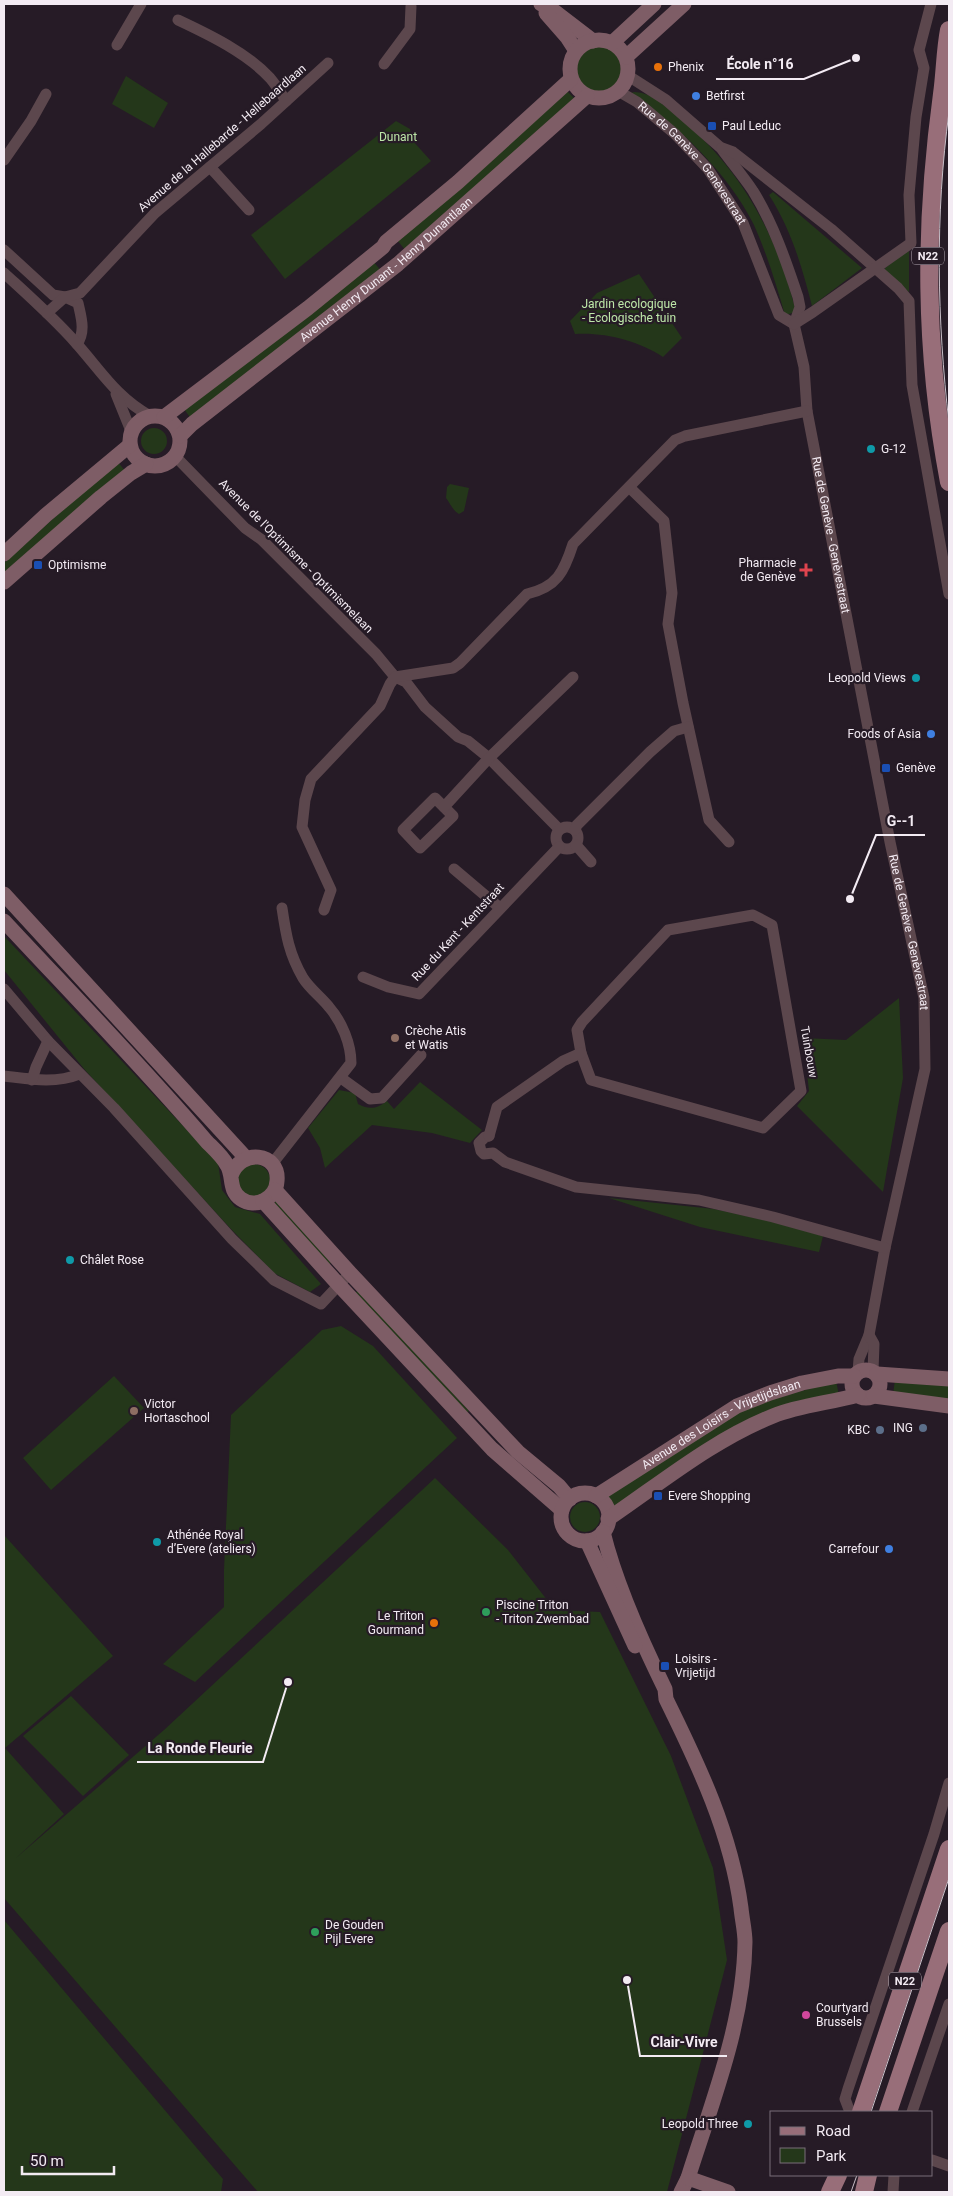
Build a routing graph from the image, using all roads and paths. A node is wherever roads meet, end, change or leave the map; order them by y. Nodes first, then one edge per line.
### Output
1 (141, 4) edge
2 (411, 4) edge
3 (539, 4) edge
4 (654, 4) edge
5 (684, 4) edge
6 (931, 4) edge
7 (178, 20) dead end
8 (949, 30) edge
9 (593, 41) junction
10 (612, 43) junction
11 (117, 45) dead end
12 (576, 51) junction
13 (626, 57) junction
14 (328, 63) dead end
15 (384, 64) dead end
16 (627, 75) junction
17 (571, 79) junction
18 (618, 91) junction
19 (46, 94) dead end
20 (587, 96) junction
21 (286, 101) junction
22 (720, 148) junction
23 (4, 160) edge
24 (210, 167) junction
25 (249, 210) dead end
26 (4, 250) edge
27 (875, 268) junction
28 (4, 273) edge
29 (65, 297) junction
30 (47, 313) junction
31 (794, 324) junction
32 (77, 344) junction
33 (114, 390) junction
34 (807, 411) junction
35 (157, 416) junction
36 (180, 436) junction
37 (131, 438) junction
38 (175, 456) junction
39 (146, 464) junction
40 (949, 482) edge
41 (630, 488) junction
42 (4, 554) edge
43 (4, 582) edge
44 (949, 594) edge
45 (395, 677) junction
46 (573, 677) dead end
47 (688, 727) junction
48 (489, 758) junction
49 (444, 807) junction
50 (559, 830) junction
51 (575, 830) junction
52 (729, 842) dead end
53 (576, 845) junction
54 (559, 846) junction
55 (591, 862) dead end
56 (454, 869) dead end
57 (4, 894) edge
58 (282, 908) dead end
59 (500, 908) junction
60 (324, 910) dead end
61 (4, 921) edge
62 (362, 977) dead end
63 (4, 989) edge
64 (48, 1041) junction
65 (581, 1053) junction
66 (421, 1055) dead end
67 (80, 1074) junction
68 (4, 1076) edge
69 (341, 1078) junction
70 (32, 1080) junction
71 (246, 1158) junction
72 (272, 1164) junction
73 (231, 1176) junction
74 (275, 1190) junction
75 (263, 1201) junction
76 (885, 1248) junction
77 (350, 1274) junction
78 (338, 1284) junction
79 (866, 1373) junction
80 (949, 1379) edge
81 (858, 1395) junction
82 (874, 1396) junction
83 (949, 1406) edge
84 (596, 1496) junction
85 (566, 1504) junction
86 (606, 1526) junction
87 (587, 1540) junction
88 (666, 1698) junction
89 (949, 1783) edge
90 (949, 1849) edge
91 (949, 1931) edge
92 (949, 2008) edge
93 (850, 2111) edge
94 (861, 2111) edge
95 (888, 2111) edge
96 (912, 2111) edge
97 (933, 2160) edge
98 (949, 2166) edge
99 (838, 2176) edge
100 (868, 2176) edge
101 (894, 2176) edge
102 (688, 2185) edge
103 (681, 2192) edge
104 (728, 2192) edge
105 (830, 2192) edge
106 (864, 2192) edge
107 (893, 2192) edge

1 - 11 street
2 - 15 street
3 - 9 street
3 - 12 street
4 - 10 street
5 - 13 street
6 - 27 street
7 - 21 street
8 - 40 main road, N22
9 - 10 street
9 - 12 street
10 - 13 street
12 - 17 street
13 - 16 street
14 - 21 street, Avenue de la Hallebarde - Hellebaardlaan
16 - 18 street
16 - 22 street, Rue de Genève - Genèvestraat
17 - 20 street
17 - 35 street, Avenue Henry Dunant - Henry Dunantlaan
18 - 20 street
18 - 31 street, Rue de Genève - Genèvestraat
19 - 23 street
20 - 36 street, Avenue Henry Dunant - Henry Dunantlaan
21 - 24 street, Avenue de la Hallebarde - Hellebaardlaan
22 - 27 street, Rue de Genève - Genèvestraat
22 - 31 street, Rue de Genève - Genèvestraat
24 - 25 street
24 - 29 street, Avenue de la Hallebarde - Hellebaardlaan
26 - 29 street
27 - 31 street
27 - 44 street, Rue de Genève - Genèvestraat
28 - 30 street
29 - 30 street, Avenue de la Hallebarde - Hellebaardlaan
29 - 32 street
30 - 32 street
31 - 34 street, Rue de Genève - Genèvestraat
32 - 33 street
33 - 35 street
33 - 37 street
34 - 41 street
34 - 76 street, Rue de Genève - Genèvestraat
35 - 36 street
35 - 37 street, Avenue Henry Dunant - Henry Dunantlaan
36 - 38 street
37 - 39 street
37 - 42 street, Avenue Henry Dunant - Henry Dunantlaan
38 - 39 street
38 - 45 street, Avenue de l'Optimisme - Optimismelaan
39 - 43 street
41 - 45 street
41 - 47 street
45 - 48 street, Avenue de l'Optimisme - Optimismelaan
45 - 60 street
46 - 48 street
47 - 51 street
47 - 52 street
48 - 49 street
48 - 50 street, Avenue de l'Optimisme - Optimismelaan
49 - 49 street
50 - 51 street
50 - 54 street
51 - 53 street
53 - 54 street
53 - 55 street
54 - 59 street, Rue du Kent - Kentstraat
56 - 59 street
57 - 71 street
58 - 69 street
59 - 62 street, Rue du Kent - Kentstraat
61 - 73 street
63 - 64 street
64 - 67 street
64 - 70 street
65 - 65 street, Tuinbouw
65 - 76 street
66 - 69 street
67 - 70 street
67 - 78 street
68 - 70 street
69 - 72 street
71 - 72 street
71 - 73 street
72 - 74 street
73 - 75 street
74 - 75 street
74 - 77 street
75 - 78 street
76 - 79 street, Rue de Genève - Genèvestraat
77 - 78 street
77 - 85 street
78 - 85 street
79 - 80 street, Avenue des Loisirs - Vrijetijdslaan
79 - 81 street
79 - 82 street
79 - 84 street, Avenue des Loisirs - Vrijetijdslaan
81 - 82 street
81 - 86 street, Avenue des Loisirs - Vrijetijdslaan
82 - 83 street
84 - 85 street
84 - 86 street
85 - 87 street
86 - 87 street
86 - 88 street
87 - 88 street
88 - 102 street
89 - 93 street
90 - 94 main road, N22
91 - 95 main road, N22
92 - 96 street
97 - 98 street
99 - 105 main road
100 - 106 main road
101 - 107 street
102 - 103 street
102 - 104 street

